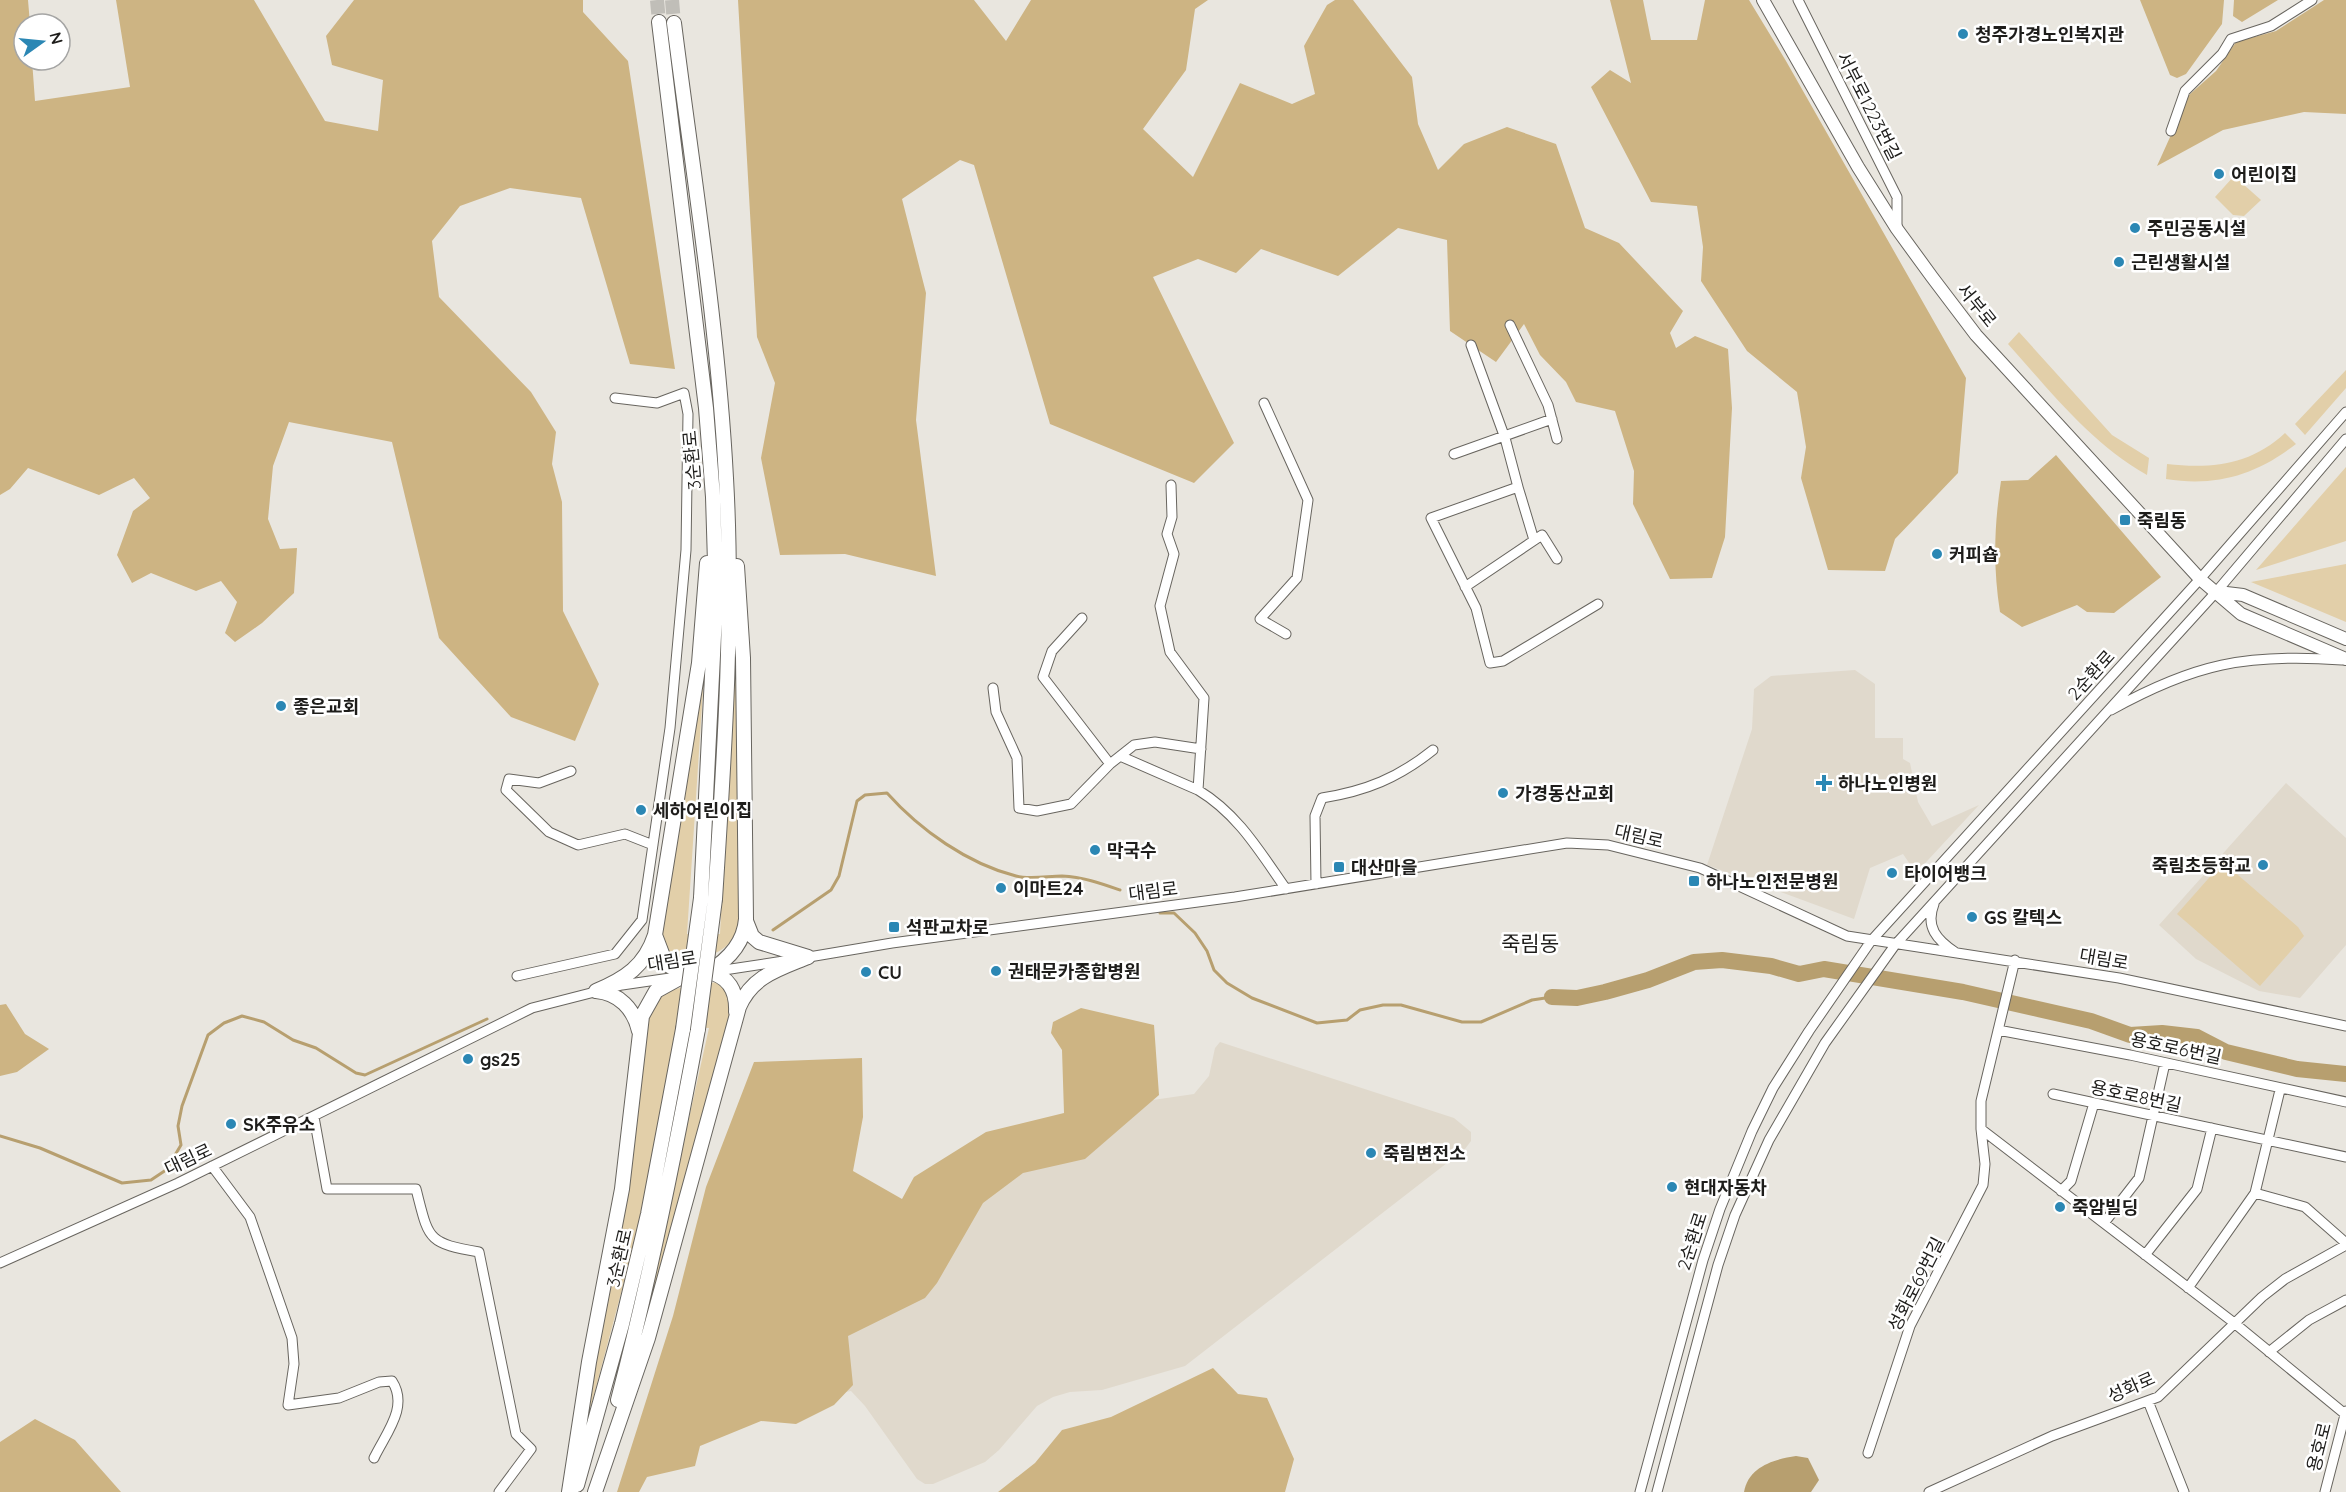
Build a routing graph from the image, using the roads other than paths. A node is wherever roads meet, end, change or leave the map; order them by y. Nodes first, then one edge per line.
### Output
1 (1763, 0) edge
2 (1798, 0) edge
3 (2312, 0) edge
4 (659, 22) tunnel mouth
5 (674, 23) tunnel mouth
6 (2171, 131) dead end
7 (1897, 229) junction
8 (1510, 325) dead end
9 (1471, 345) dead end
10 (615, 398) dead end
11 (1264, 402) dead end
12 (2346, 412) edge
13 (720, 415) junction
14 (1552, 419) junction
15 (1505, 438) junction
16 (1557, 439) dead end
17 (2346, 439) edge
18 (709, 444) junction
19 (1454, 454) dead end
20 (1171, 485) dead end
21 (1518, 488) junction
22 (1534, 540) junction
23 (1557, 559) dead end
24 (2200, 579) junction
25 (1466, 587) junction
26 (2217, 591) junction
27 (1598, 604) dead end
28 (1082, 618) dead end
29 (1286, 634) dead end
30 (2346, 639) edge
31 (2346, 660) edge
32 (993, 688) dead end
33 (2103, 714) junction
34 (1201, 749) junction
35 (1433, 750) dead end
36 (1120, 756) junction
37 (1110, 764) junction
38 (571, 771) dead end
39 (1198, 790) junction
40 (653, 845) junction
41 (1316, 884) junction
42 (1286, 889) junction
43 (708, 898) junction
44 (1936, 900) junction
45 (746, 919) junction
46 (655, 935) junction
47 (1871, 941) junction
48 (1895, 945) junction
49 (1957, 953) junction
50 (808, 957) junction
51 (2014, 960) junction
52 (708, 972) junction
53 (685, 975) junction
54 (517, 976) dead end
55 (596, 992) junction
56 (735, 1018) junction
57 (2346, 1026) edge
58 (1998, 1030) junction
59 (639, 1034) junction
60 (2165, 1062) junction
61 (2280, 1090) dead end
62 (2053, 1094) dead end
63 (2346, 1102) edge
64 (2094, 1103) junction
65 (314, 1117) junction
66 (2154, 1118) junction
67 (2212, 1128) junction
68 (1981, 1130) junction
69 (2268, 1139) junction
70 (2346, 1157) edge
71 (212, 1166) junction
72 (2061, 1191) junction
73 (2255, 1192) junction
74 (2104, 1223) junction
75 (2346, 1244) edge
76 (2145, 1255) junction
77 (0, 1263) edge
78 (2188, 1288) junction
79 (2346, 1300) edge
80 (2233, 1322) junction
81 (2269, 1352) junction
82 (2148, 1401) junction
83 (2345, 1413) edge
84 (1868, 1453) dead end
85 (374, 1458) dead end
86 (499, 1492) edge
87 (569, 1492) edge
88 (576, 1492) edge
89 (593, 1492) edge
90 (1641, 1492) edge
91 (1657, 1492) edge
92 (1929, 1492) edge
93 (2184, 1492) edge
94 (2325, 1492) edge

1 - 7 main road, 서부로
2 - 7 street, 서부로1223번길
3 - 6 street
4 - 18 highway, 3순환로
5 - 13 highway, 3순환로
7 - 24 main road, 서부로
8 - 14 street
9 - 15 street
10 - 40 street
11 - 29 street
12 - 24 street, 2순환로
13 - 43 highway, 3순환로
13 - 45 highway
14 - 15 street
14 - 16 street
15 - 19 street
15 - 21 street
17 - 26 street, 2순환로
18 - 43 highway, 3순환로
18 - 46 highway
20 - 34 street
21 - 22 street
21 - 25 street
22 - 23 street
22 - 25 street
24 - 26 main road, 서부로
24 - 47 street, 2순환로
25 - 27 street
26 - 30 main road, 서부로
26 - 31 main road, 서부로
26 - 33 street, 2순환로
28 - 37 street
31 - 33 street
32 - 37 street
33 - 44 street, 2순환로
34 - 36 street
34 - 39 street
35 - 41 street
36 - 37 street
36 - 39 street
38 - 40 street
39 - 42 street
40 - 54 street
41 - 42 street, 대림로
41 - 47 street, 대림로
42 - 50 street, 대림로
43 - 88 highway, 3순환로, bridge
43 - 89 highway, 3순환로, bridge
44 - 48 street, 2순환로
44 - 49 street
45 - 50 highway
45 - 52 highway
46 - 53 highway
46 - 55 highway
47 - 48 street, 대림로
47 - 90 street, 2순환로
48 - 49 street, 대림로
48 - 91 street, 2순환로
49 - 51 street, 대림로
50 - 52 street, 대림로
50 - 56 highway
51 - 57 street, 대림로
51 - 58 street, 성화로69번길
52 - 53 street, 대림로
52 - 56 highway
53 - 55 street, 대림로
53 - 59 highway
55 - 59 highway
55 - 65 street, 대림로
56 - 89 highway
58 - 60 street, 용호로6번길
58 - 68 street, 성화로69번길
59 - 87 highway
60 - 63 street, 용호로6번길
60 - 66 street
61 - 69 street
62 - 64 street, 용호로8번길
64 - 66 street, 용호로8번길
64 - 72 street
65 - 71 street, 대림로
65 - 86 street
66 - 67 street, 용호로8번길
66 - 74 street
67 - 69 street, 용호로8번길
67 - 76 street
68 - 72 street
68 - 84 street, 성화로69번길
69 - 70 street, 용호로8번길
69 - 73 street
71 - 77 street, 대림로
71 - 85 street
72 - 74 street
73 - 75 street
73 - 78 street
74 - 76 street
75 - 80 street, 성화로
76 - 78 street
78 - 80 street
79 - 81 street
80 - 81 street
80 - 82 street, 성화로
81 - 83 street
82 - 92 street, 성화로
82 - 93 street
83 - 94 street, 용호로

